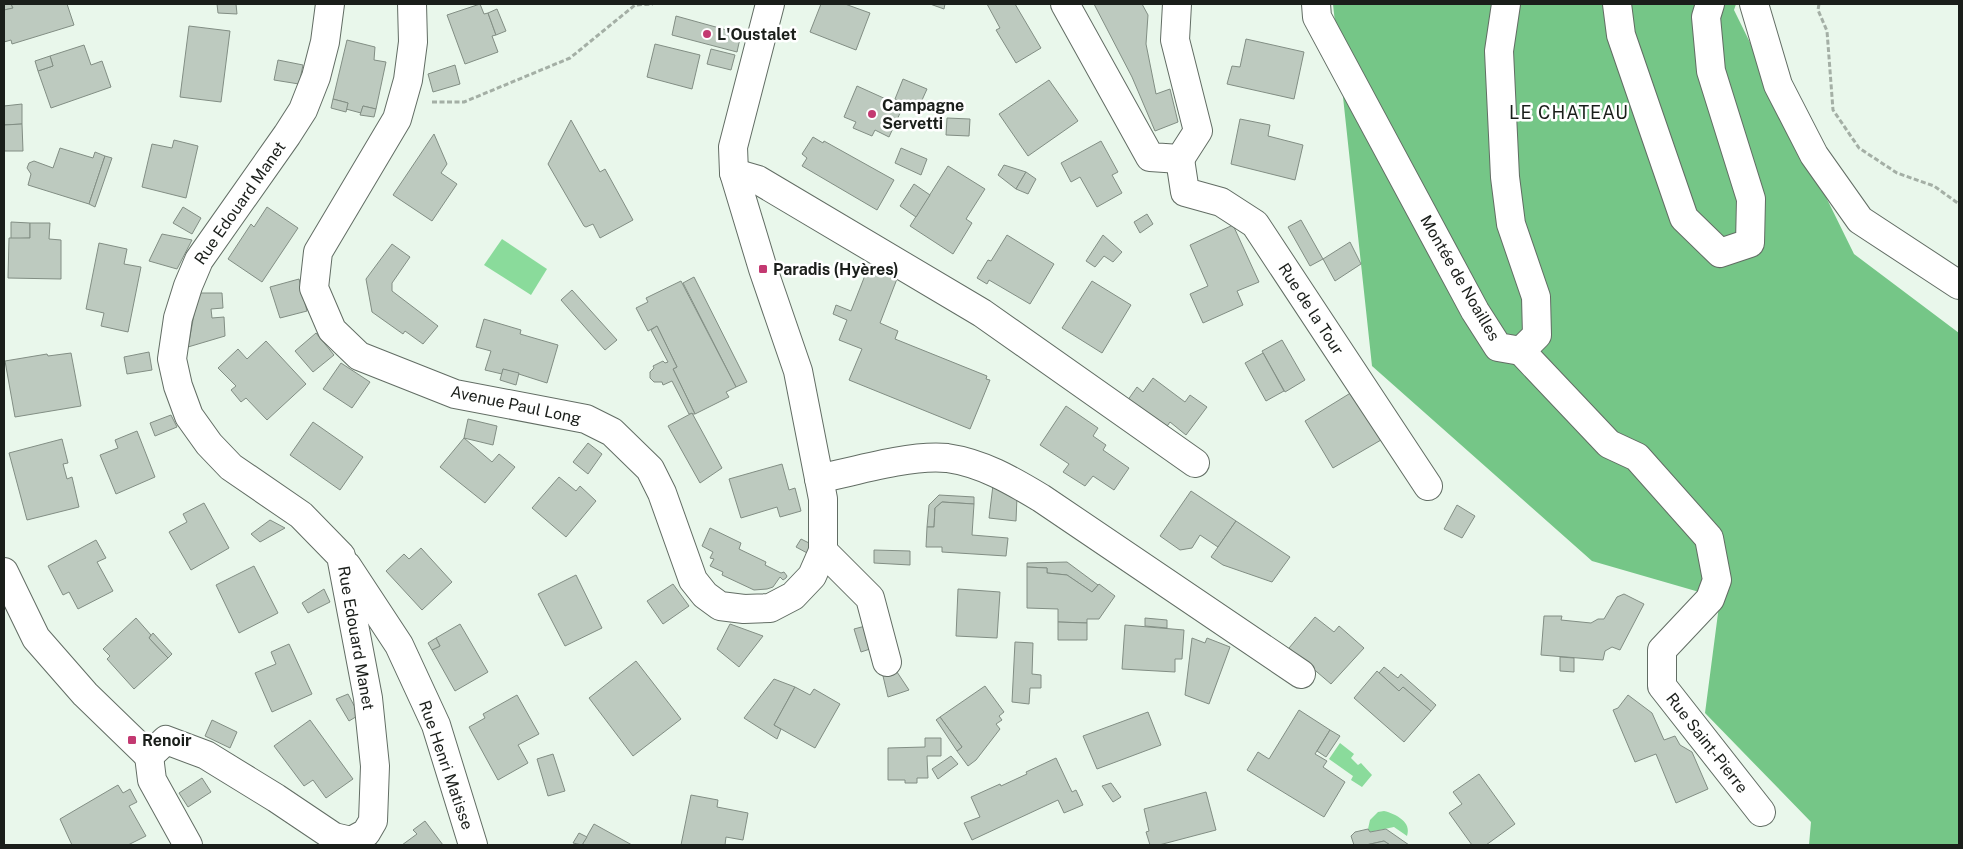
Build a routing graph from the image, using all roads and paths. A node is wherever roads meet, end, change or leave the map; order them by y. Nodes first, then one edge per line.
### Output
1 (330, 4) edge
2 (412, 4) edge
3 (653, 4) edge
4 (770, 4) edge
5 (1065, 4) edge
6 (1176, 4) edge
7 (1316, 4) edge
8 (1506, 4) edge
9 (1617, 4) edge
10 (1710, 4) edge
11 (1754, 4) edge
12 (1818, 4) edge
13 (402, 102) junction
14 (1180, 159) junction
15 (734, 174) junction
16 (1959, 204) edge
17 (1959, 285) edge
18 (1521, 351) junction
19 (1195, 463) dead end
20 (819, 479) junction
21 (1428, 486) dead end
22 (823, 550) junction
23 (341, 556) junction
24 (4, 572) edge
25 (888, 662) dead end
26 (1301, 674) dead end
27 (149, 756) junction
28 (1761, 812) dead end
29 (188, 845) edge
30 (473, 845) edge

1 - 23 street, Rue Edouard Manet
2 - 13 street, Avenue Paul Long
3 - 13 path
4 - 15 street, Avenue Paul Long
5 - 14 street
6 - 14 street
7 - 18 street, Montée de Noailles
8 - 18 street, Montée de Noailles
9 - 10 street
11 - 17 street
12 - 16 path
13 - 22 street, Avenue Paul Long
14 - 21 street, Rue de la Tour
15 - 19 street
15 - 20 street, Avenue Paul Long
18 - 28 street, Rue Saint-Pierre
20 - 22 street, Avenue Paul Long
20 - 26 street
22 - 25 street
23 - 27 street, Rue Edouard Manet
23 - 30 street, Rue Henri Matisse
24 - 27 street
27 - 29 street

